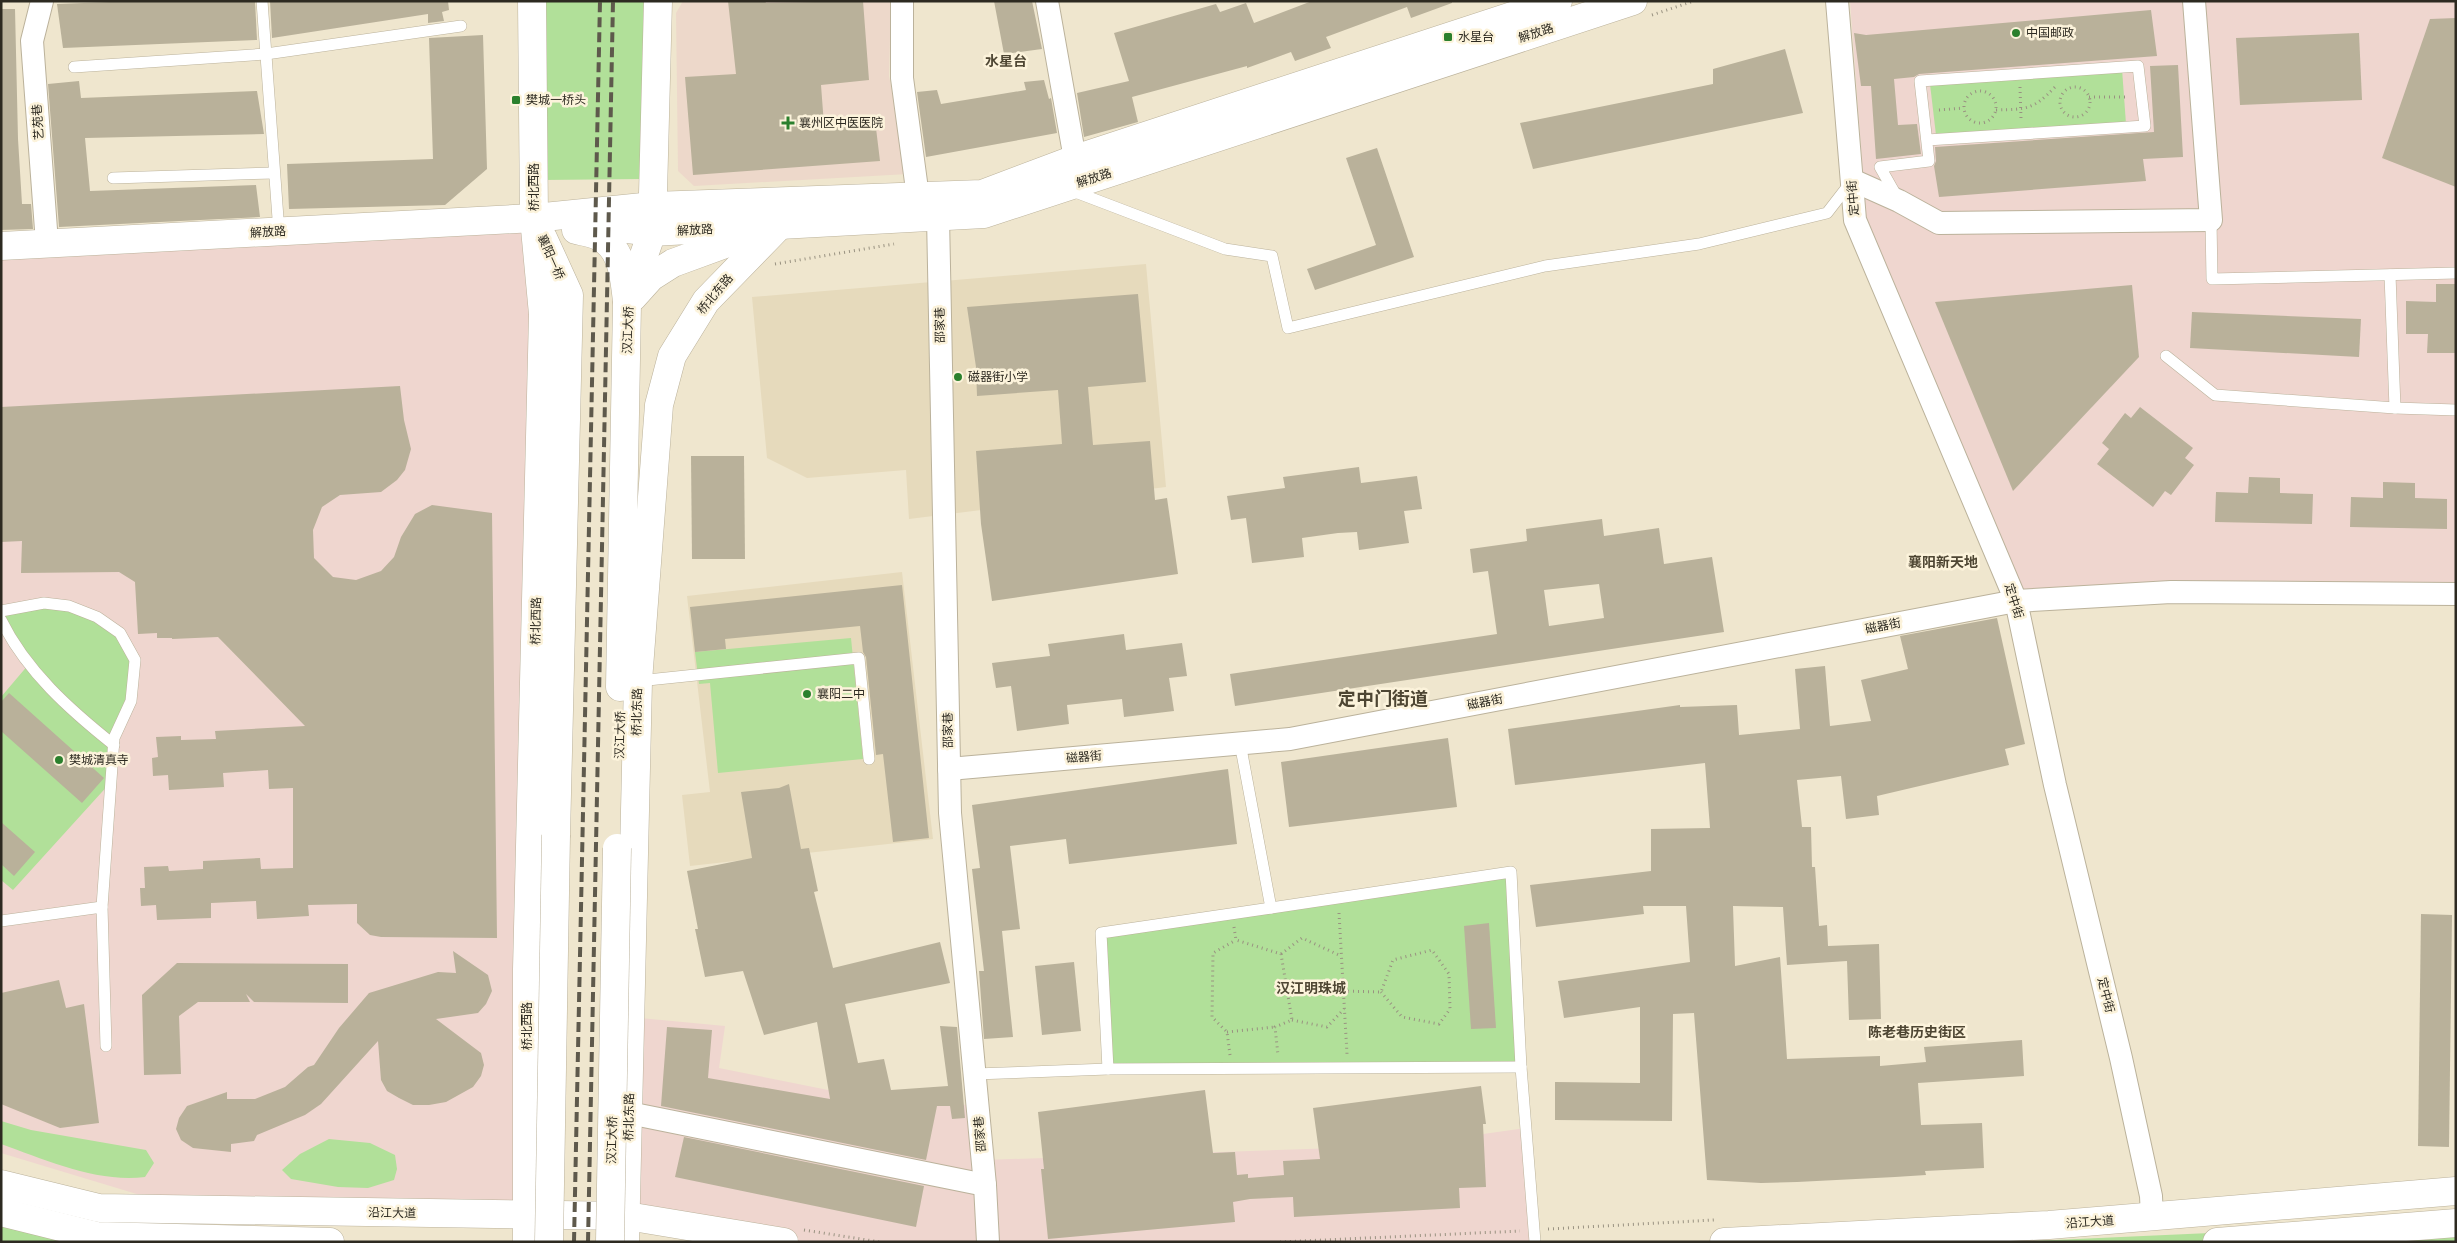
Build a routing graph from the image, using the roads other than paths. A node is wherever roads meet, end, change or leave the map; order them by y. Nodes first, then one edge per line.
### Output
1 (42, 1) edge
2 (262, 1) edge
3 (532, 1) edge
4 (658, 1) edge
5 (902, 1) edge
6 (1047, 1) edge
7 (1558, 1) edge
8 (1633, 1) edge
9 (1837, 1) edge
10 (2194, 1) edge
11 (460, 26) dead end
12 (266, 54) junction
13 (74, 67) dead end
14 (1926, 140) junction
15 (1075, 159) junction
16 (274, 172) junction
17 (113, 178) dead end
18 (1852, 180) junction
19 (1063, 188) junction
20 (918, 197) junction
21 (1899, 201) junction
22 (938, 217) junction
23 (534, 218) junction
24 (653, 219) junction
25 (2211, 220) junction
26 (780, 225) junction
27 (279, 232) junction
28 (47, 244) junction
29 (1, 246) edge
30 (2456, 273) edge
31 (2390, 275) junction
32 (627, 304) junction
33 (2166, 356) dead end
34 (2395, 408) junction
35 (2456, 410) edge
36 (2456, 594) edge
37 (2016, 601) junction
38 (1, 611) edge
39 (1, 620) edge
40 (638, 681) junction
41 (1240, 743) junction
42 (114, 745) junction
43 (869, 758) dead end
44 (949, 769) junction
45 (102, 907) junction
46 (1271, 908) junction
47 (1, 921) edge
48 (106, 1046) dead end
49 (1521, 1067) junction
50 (1108, 1069) junction
51 (975, 1074) junction
52 (629, 1113) junction
53 (1, 1184) edge
54 (985, 1185) junction
55 (2456, 1191) edge
56 (1, 1212) edge
57 (527, 1215) junction
58 (2152, 1217) junction
59 (2456, 1224) edge
60 (626, 1229) edge
61 (330, 1242) edge
62 (527, 1242) edge
63 (549, 1242) edge
64 (610, 1242) edge
65 (784, 1242) edge
66 (988, 1242) edge
67 (1535, 1242) edge
68 (1724, 1242) edge
69 (2217, 1242) edge

1 - 28 street, 艺苑巷
2 - 12 lane
3 - 23 main road, 桥北西路
4 - 24 main road
5 - 20 street
6 - 15 street
7 - 15 main road, 解放路
8 - 19 main road, 解放路
9 - 18 street, 定中街
10 - 25 street
11 - 12 lane
12 - 13 lane
12 - 16 lane
14 - 14 lane
14 - 21 lane
15 - 20 main road, 解放路
16 - 17 lane
16 - 27 lane
18 - 19 lane
18 - 21 street
18 - 37 street, 定中街
19 - 22 main road, 解放路
20 - 24 main road, 解放路
21 - 25 street
22 - 26 main road, 解放路
22 - 44 street, 邵家巷
23 - 24 main road, 解放路
23 - 27 main road, 解放路
23 - 32 main road
23 - 57 main road, 桥北西路
23 - 63 main road, 襄阳一桥, bridge
24 - 26 main road, 解放路
24 - 32 main road, 汉江大桥
25 - 31 lane
26 - 32 main road
26 - 40 main road, 桥北东路
27 - 28 main road, 解放路
28 - 29 main road, 解放路
30 - 31 lane
31 - 34 lane
32 - 64 main road, 汉江大桥, bridge
33 - 34 lane
34 - 35 lane
36 - 37 street, 磁器街
37 - 41 street, 磁器街
37 - 58 street, 定中街
38 - 42 lane
39 - 42 lane
40 - 43 lane
40 - 52 main road, 桥北东路
41 - 44 street, 磁器街
41 - 46 lane
42 - 45 lane
44 - 51 street, 邵家巷
45 - 47 lane
45 - 48 lane
46 - 49 lane
46 - 50 lane
49 - 50 lane
49 - 67 lane
50 - 51 lane
51 - 54 street, 邵家巷
52 - 54 street
52 - 60 main road, 桥北东路
53 - 57 main road, 沿江大道
54 - 66 street, 邵家巷
55 - 58 main road, 沿江大道
56 - 61 main road
57 - 60 main road, 沿江大道
57 - 62 main road, 桥北西路
58 - 68 main road, 沿江大道
59 - 69 main road
60 - 65 main road, 沿江大道

